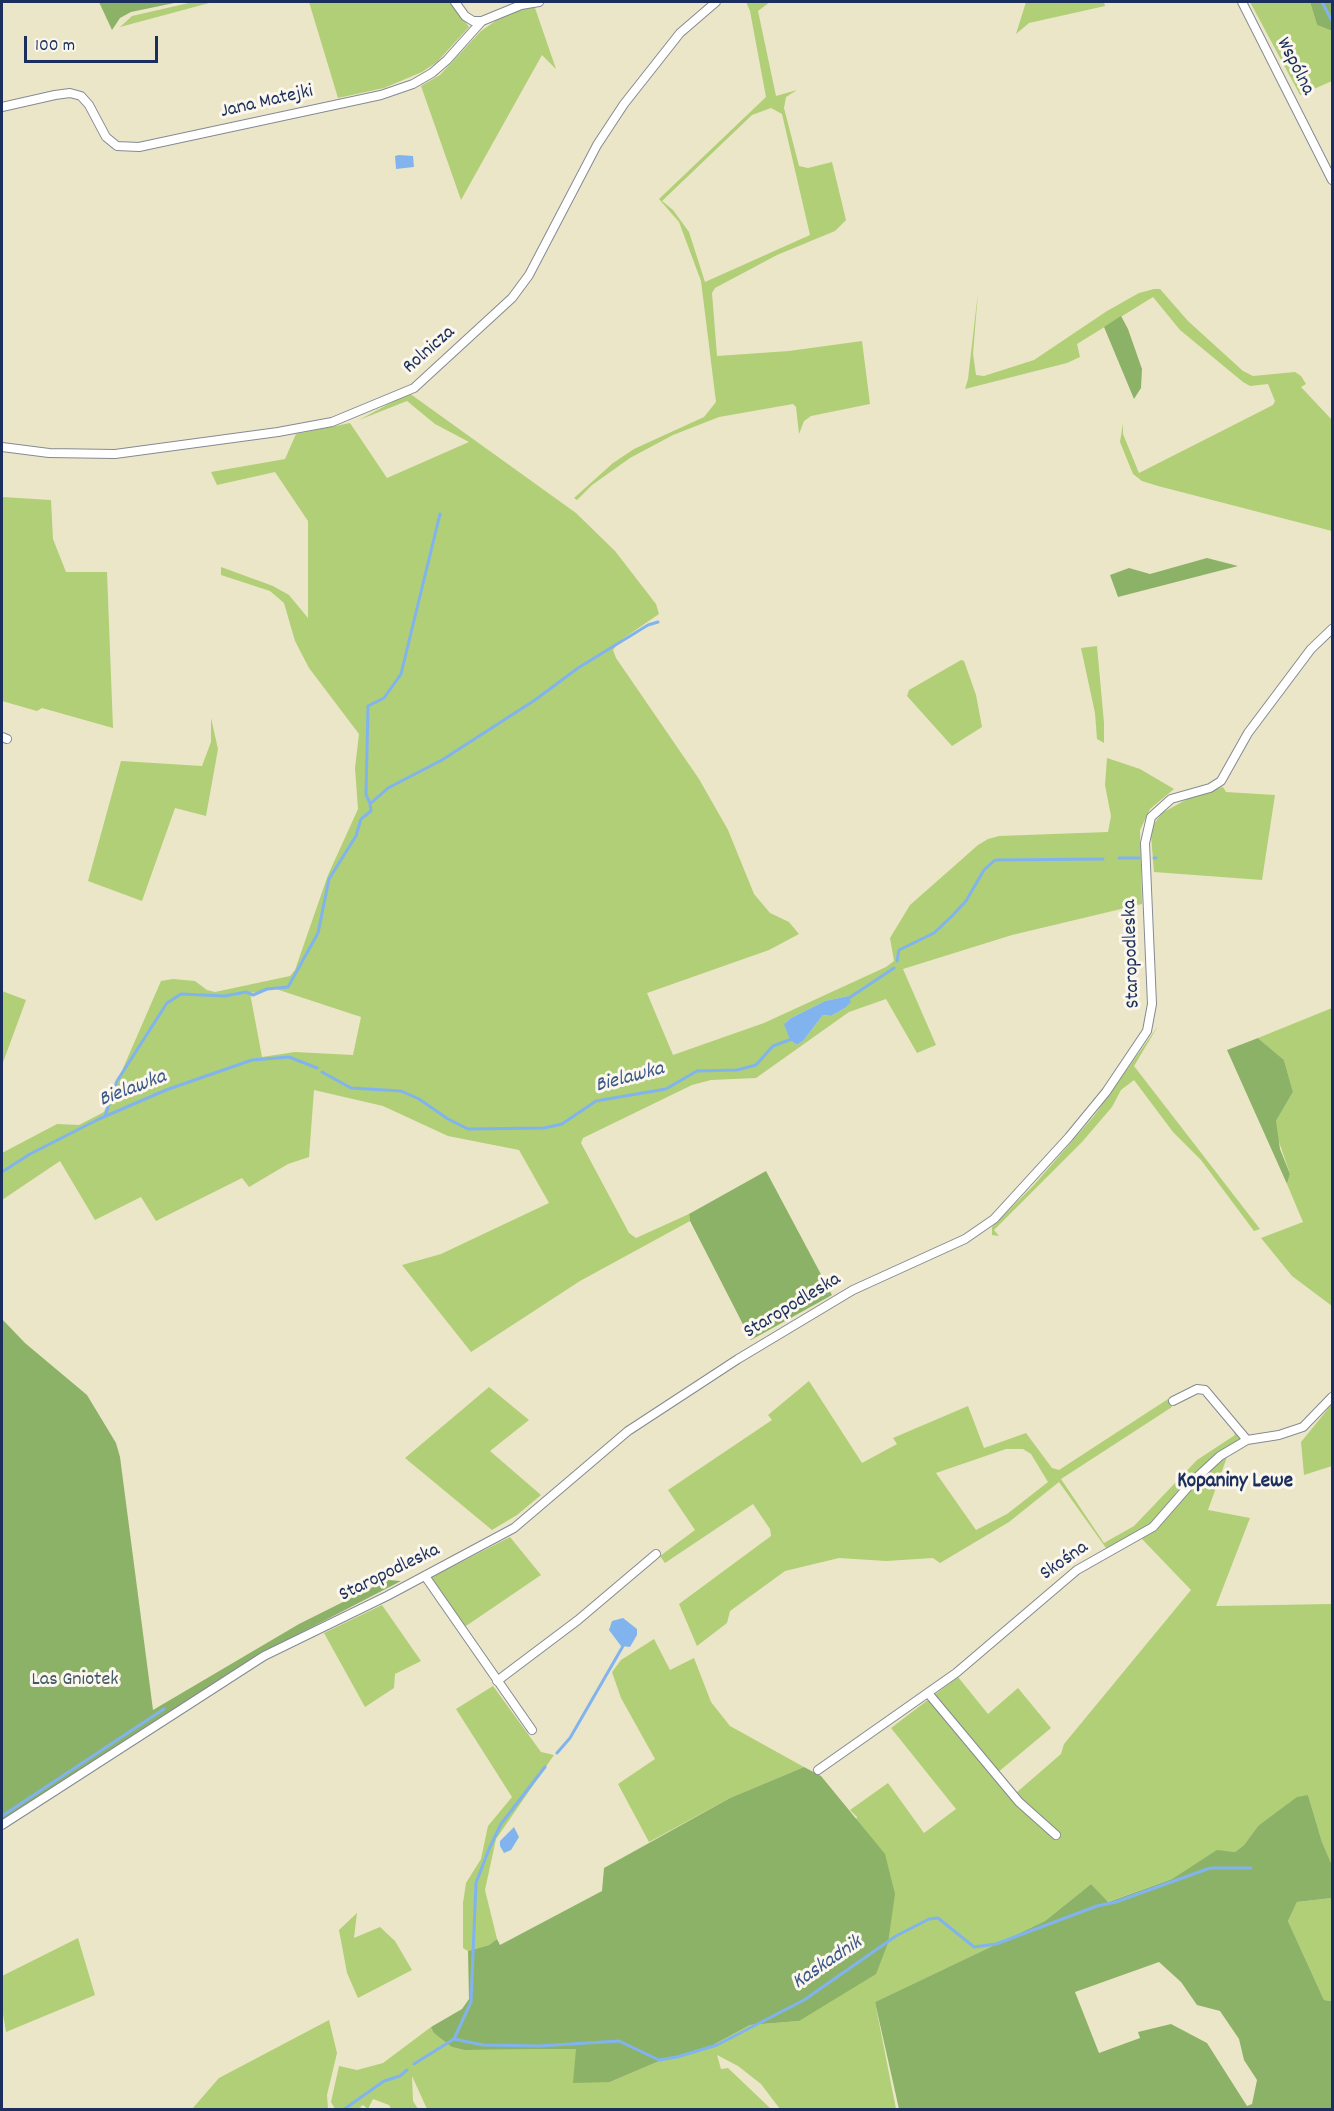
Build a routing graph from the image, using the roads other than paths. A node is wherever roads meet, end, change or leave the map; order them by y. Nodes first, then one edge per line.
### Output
1 (455, 2) edge
2 (539, 2) edge
3 (716, 2) edge
4 (1242, 2) edge
5 (482, 21) junction
6 (2, 107) edge
7 (1332, 180) edge
8 (2, 447) edge
9 (1332, 629) edge
10 (1332, 1397) edge
11 (1173, 1401) dead end
12 (1247, 1440) junction
13 (656, 1554) dead end
14 (425, 1576) junction
15 (497, 1681) junction
16 (928, 1693) junction
17 (532, 1730) dead end
18 (818, 1770) dead end
19 (2, 1825) edge
20 (1056, 1835) dead end

1 - 5 street
2 - 5 street, Jana Matejki
3 - 8 street, Rolnicza
4 - 7 street, Wspólna
5 - 6 street, Jana Matejki
9 - 14 street, Staropodleska
10 - 12 street, Skośna
11 - 12 street
12 - 16 street, Skośna
13 - 15 street
14 - 15 street
14 - 19 street, Staropodleska
15 - 17 street
16 - 18 street, Skośna
16 - 20 street

